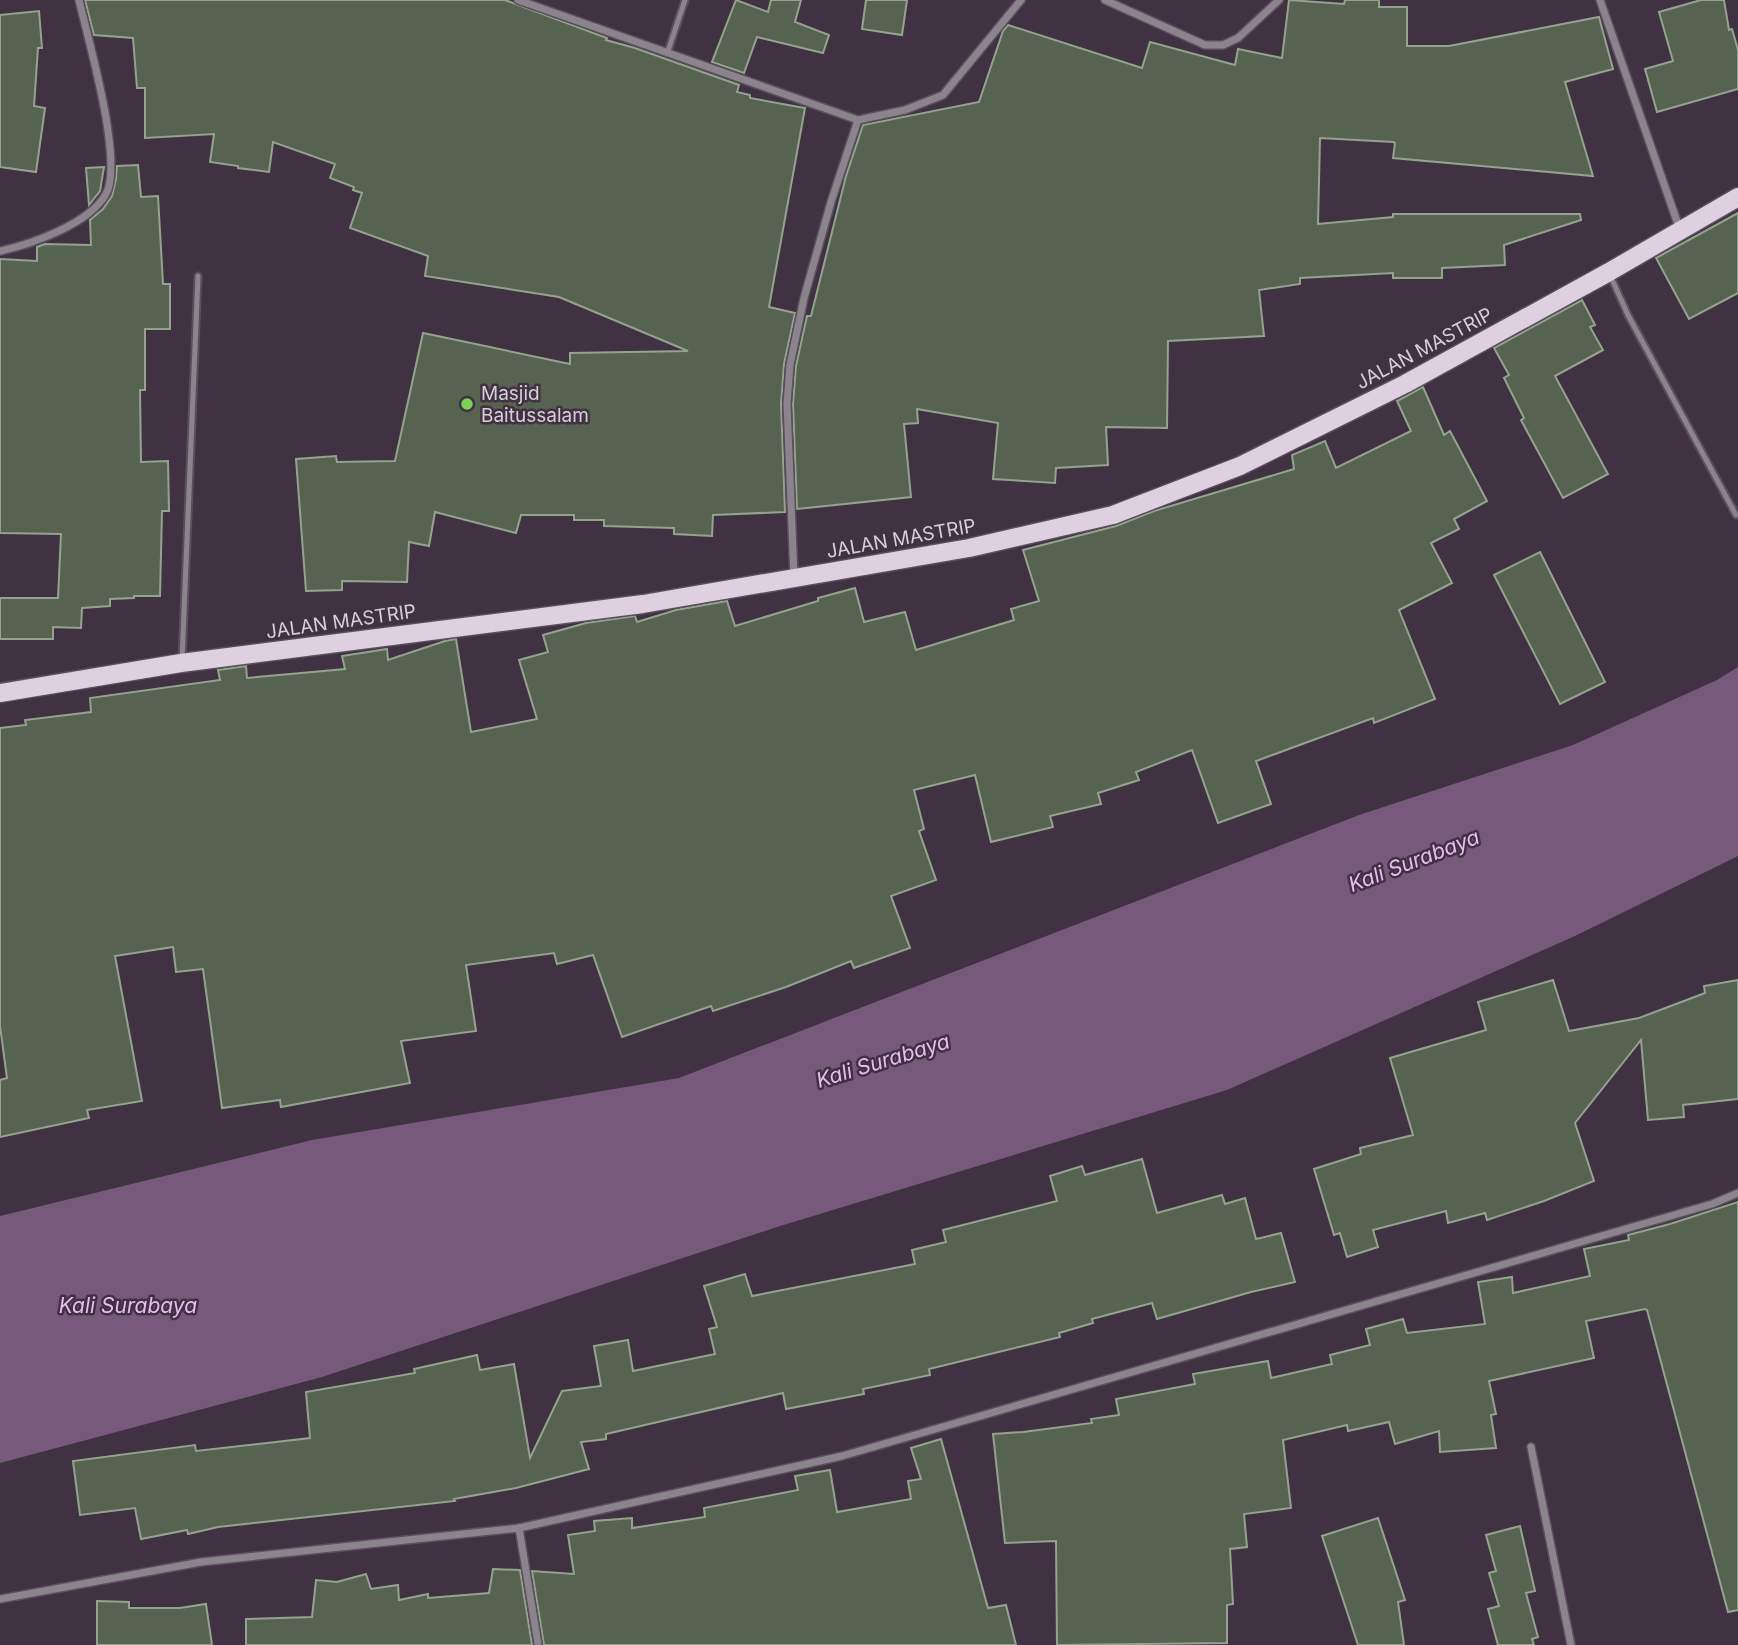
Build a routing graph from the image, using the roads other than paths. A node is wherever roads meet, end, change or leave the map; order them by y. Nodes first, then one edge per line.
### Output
1 (79, 0) edge
2 (519, 0) edge
3 (685, 0) edge
4 (1021, 0) edge
5 (1105, 0) edge
6 (1279, 0) edge
7 (1600, 0) edge
8 (668, 51) junction
9 (858, 120) junction
10 (1738, 197) edge
11 (1680, 231) junction
12 (0, 251) edge
13 (1609, 272) junction
14 (198, 276) dead end
15 (1736, 515) edge
16 (794, 578) junction
17 (181, 663) junction
18 (0, 693) edge
19 (1738, 1193) edge
20 (1531, 1447) dead end
21 (519, 1528) junction
22 (0, 1599) edge
23 (538, 1644) edge
24 (1571, 1645) edge

1 - 12 street
2 - 8 street
3 - 8 lane
4 - 9 street
5 - 6 street
7 - 11 street
8 - 9 street
9 - 16 street
10 - 11 main road, JALAN MASTRIP
11 - 13 main road, JALAN MASTRIP
13 - 15 lane
13 - 16 main road, JALAN MASTRIP
14 - 17 lane
16 - 17 main road, JALAN MASTRIP
17 - 18 main road, JALAN MASTRIP
19 - 21 street
20 - 24 street
21 - 22 street
21 - 23 street

